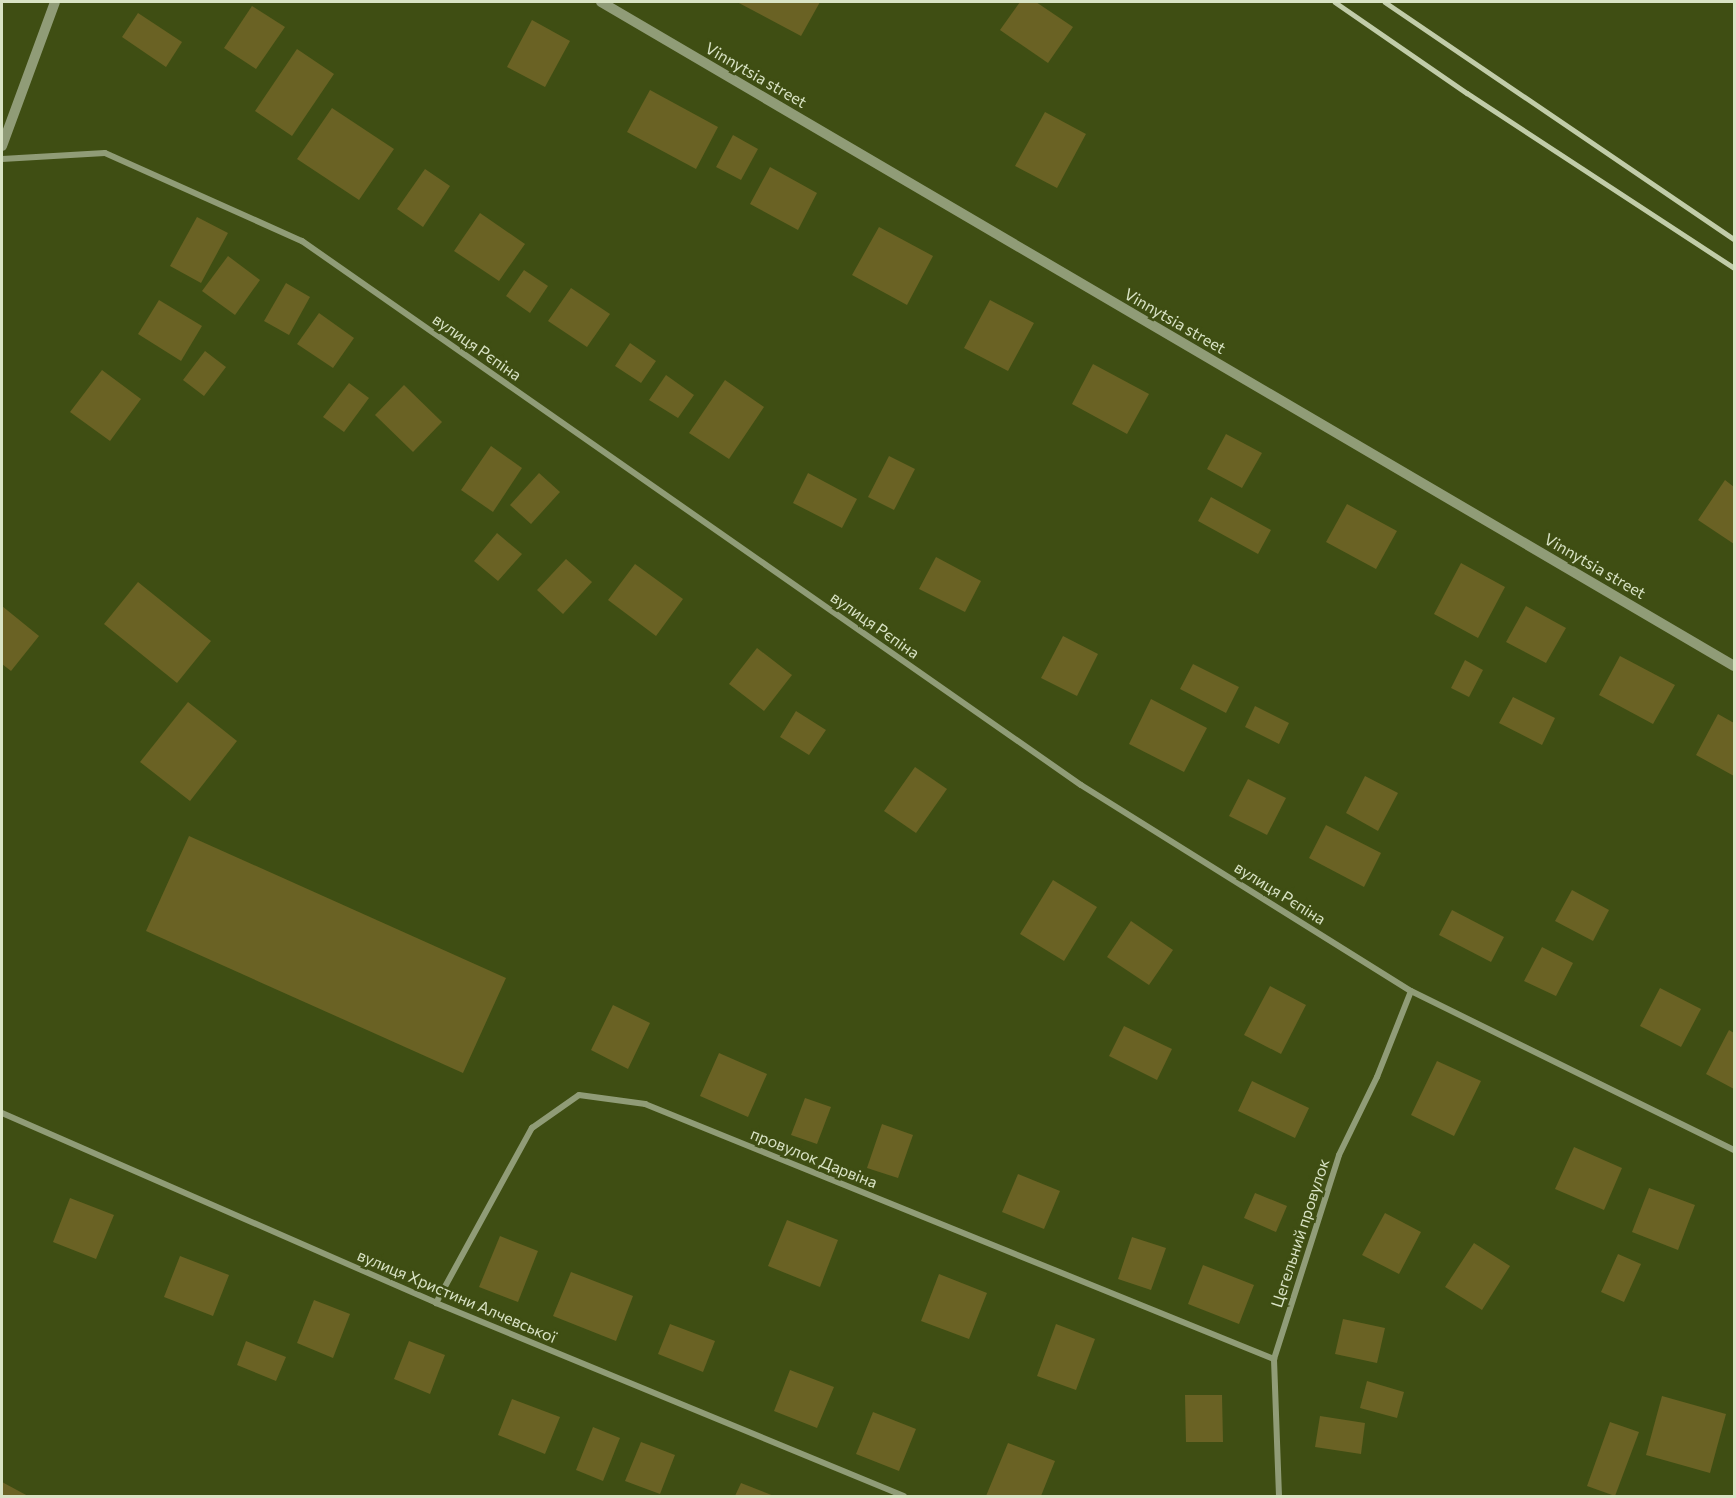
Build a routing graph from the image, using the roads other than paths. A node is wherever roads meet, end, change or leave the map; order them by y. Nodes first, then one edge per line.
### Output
1 (55, 2) edge
2 (601, 2) edge
3 (2, 146) edge
4 (2, 159) edge
5 (1734, 666) edge
6 (1411, 991) junction
7 (2, 1113) edge
8 (1734, 1150) edge
9 (436, 1303) junction
10 (1274, 1359) junction
11 (904, 1497) edge
12 (1279, 1497) edge

1 - 3 street
2 - 5 street, Vinnytsia street
4 - 6 street, вулиця Рєпіна
6 - 8 street, вулиця Рєпіна
6 - 10 street, Цегельний провулок
7 - 9 street, вулиця Христини Алчевської
9 - 10 street, провулок Дарвіна
9 - 11 street, вулиця Христини Алчевської
10 - 12 street, Цегельний провулок

